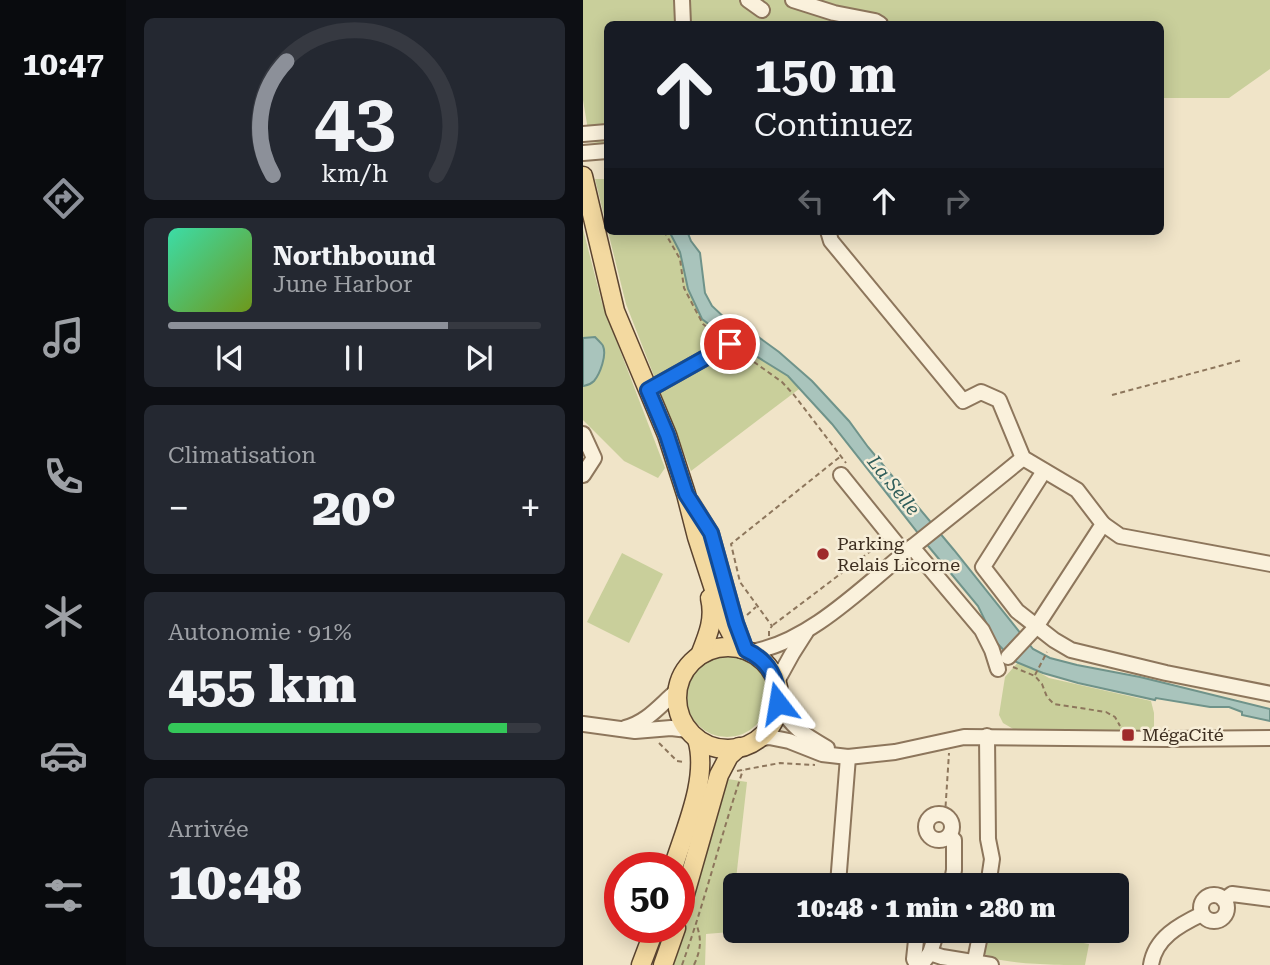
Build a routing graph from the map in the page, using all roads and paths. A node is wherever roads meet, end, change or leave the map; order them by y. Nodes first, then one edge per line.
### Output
1 (682, 0) edge
2 (748, 0) edge
3 (793, 0) edge
4 (762, 10) dead end
5 (683, 21) edge
6 (875, 21) edge
7 (604, 132) edge
8 (583, 134) edge
9 (604, 151) edge
10 (583, 153) edge
11 (584, 181) edge
12 (587, 217) edge
13 (666, 235) edge
14 (829, 235) edge
15 (730, 344) junction
16 (1242, 360) dead end
17 (648, 390) junction
18 (1112, 395) dead end
19 (799, 404) dead end
20 (583, 435) edge
21 (841, 456) dead end
22 (1023, 458) junction
23 (585, 467) edge
24 (1044, 471) junction
25 (841, 475) dead end
26 (686, 494) junction
27 (1103, 524) junction
28 (890, 536) junction
29 (912, 547) junction
30 (703, 555) junction
31 (1270, 564) edge
32 (772, 626) junction
33 (807, 631) junction
34 (1032, 631) junction
35 (771, 647) junction
36 (1050, 648) dead end
37 (746, 650) junction
38 (700, 655) junction
39 (1006, 664) junction
40 (1035, 674) junction
41 (776, 683) junction
42 (677, 691) junction
43 (1270, 694) edge
44 (778, 703) junction
45 (583, 724) edge
46 (620, 729) junction
47 (693, 734) junction
48 (987, 736) junction
49 (1122, 738) junction
50 (1270, 738) edge
51 (757, 739) junction
52 (949, 740) junction
53 (658, 741) dead end
54 (739, 747) junction
55 (844, 756) junction
56 (701, 761) junction
57 (822, 766) dead end
58 (945, 815) junction
59 (949, 836) junction
60 (678, 852) edge
61 (695, 859) edge
62 (839, 873) edge
63 (953, 873) edge
64 (990, 873) edge
65 (1270, 899) edge
66 (696, 923) junction
67 (649, 943) edge
68 (671, 943) edge
69 (916, 943) edge
70 (932, 943) edge
71 (978, 943) edge
72 (923, 961) edge
73 (974, 964) edge
74 (641, 965) edge
75 (663, 965) edge
76 (682, 965) edge
77 (694, 965) edge
78 (991, 965) edge
79 (1151, 965) edge

1 - 5 street
2 - 4 street
3 - 6 street
7 - 8 street
9 - 10 street
11 - 12 main road
12 - 17 main road
13 - 15 path
14 - 22 street
15 - 17 street
15 - 19 path
16 - 18 path
17 - 26 main road
20 - 23 street
21 - 32 path
22 - 24 street
22 - 29 street
24 - 27 street
24 - 34 street
25 - 28 street
26 - 30 main road
26 - 37 street
27 - 31 street
27 - 34 street
28 - 29 street
28 - 32 path
29 - 33 street
29 - 39 street
30 - 37 main road
30 - 38 main road
32 - 35 path
33 - 35 street
33 - 41 street
34 - 39 street
34 - 43 street
35 - 37 street
36 - 40 path
37 - 38 main road
37 - 41 main road
38 - 42 main road
39 - 40 path
40 - 49 path
41 - 44 main road
42 - 46 street
42 - 47 main road
44 - 51 main road
44 - 55 street
45 - 46 street
46 - 47 street
47 - 54 main road
47 - 56 main road
48 - 49 street
48 - 52 street
48 - 64 street
49 - 50 street
51 - 54 main road
51 - 55 street
52 - 55 street
52 - 58 path
53 - 56 path
54 - 61 main road
55 - 62 street
56 - 60 main road
57 - 66 path
58 - 59 street
58 - 59 street
59 - 63 street
65 - 79 street
66 - 76 path
66 - 77 path
67 - 74 main road
68 - 75 main road
69 - 72 street
70 - 72 street
71 - 73 street
72 - 73 street
73 - 78 street

